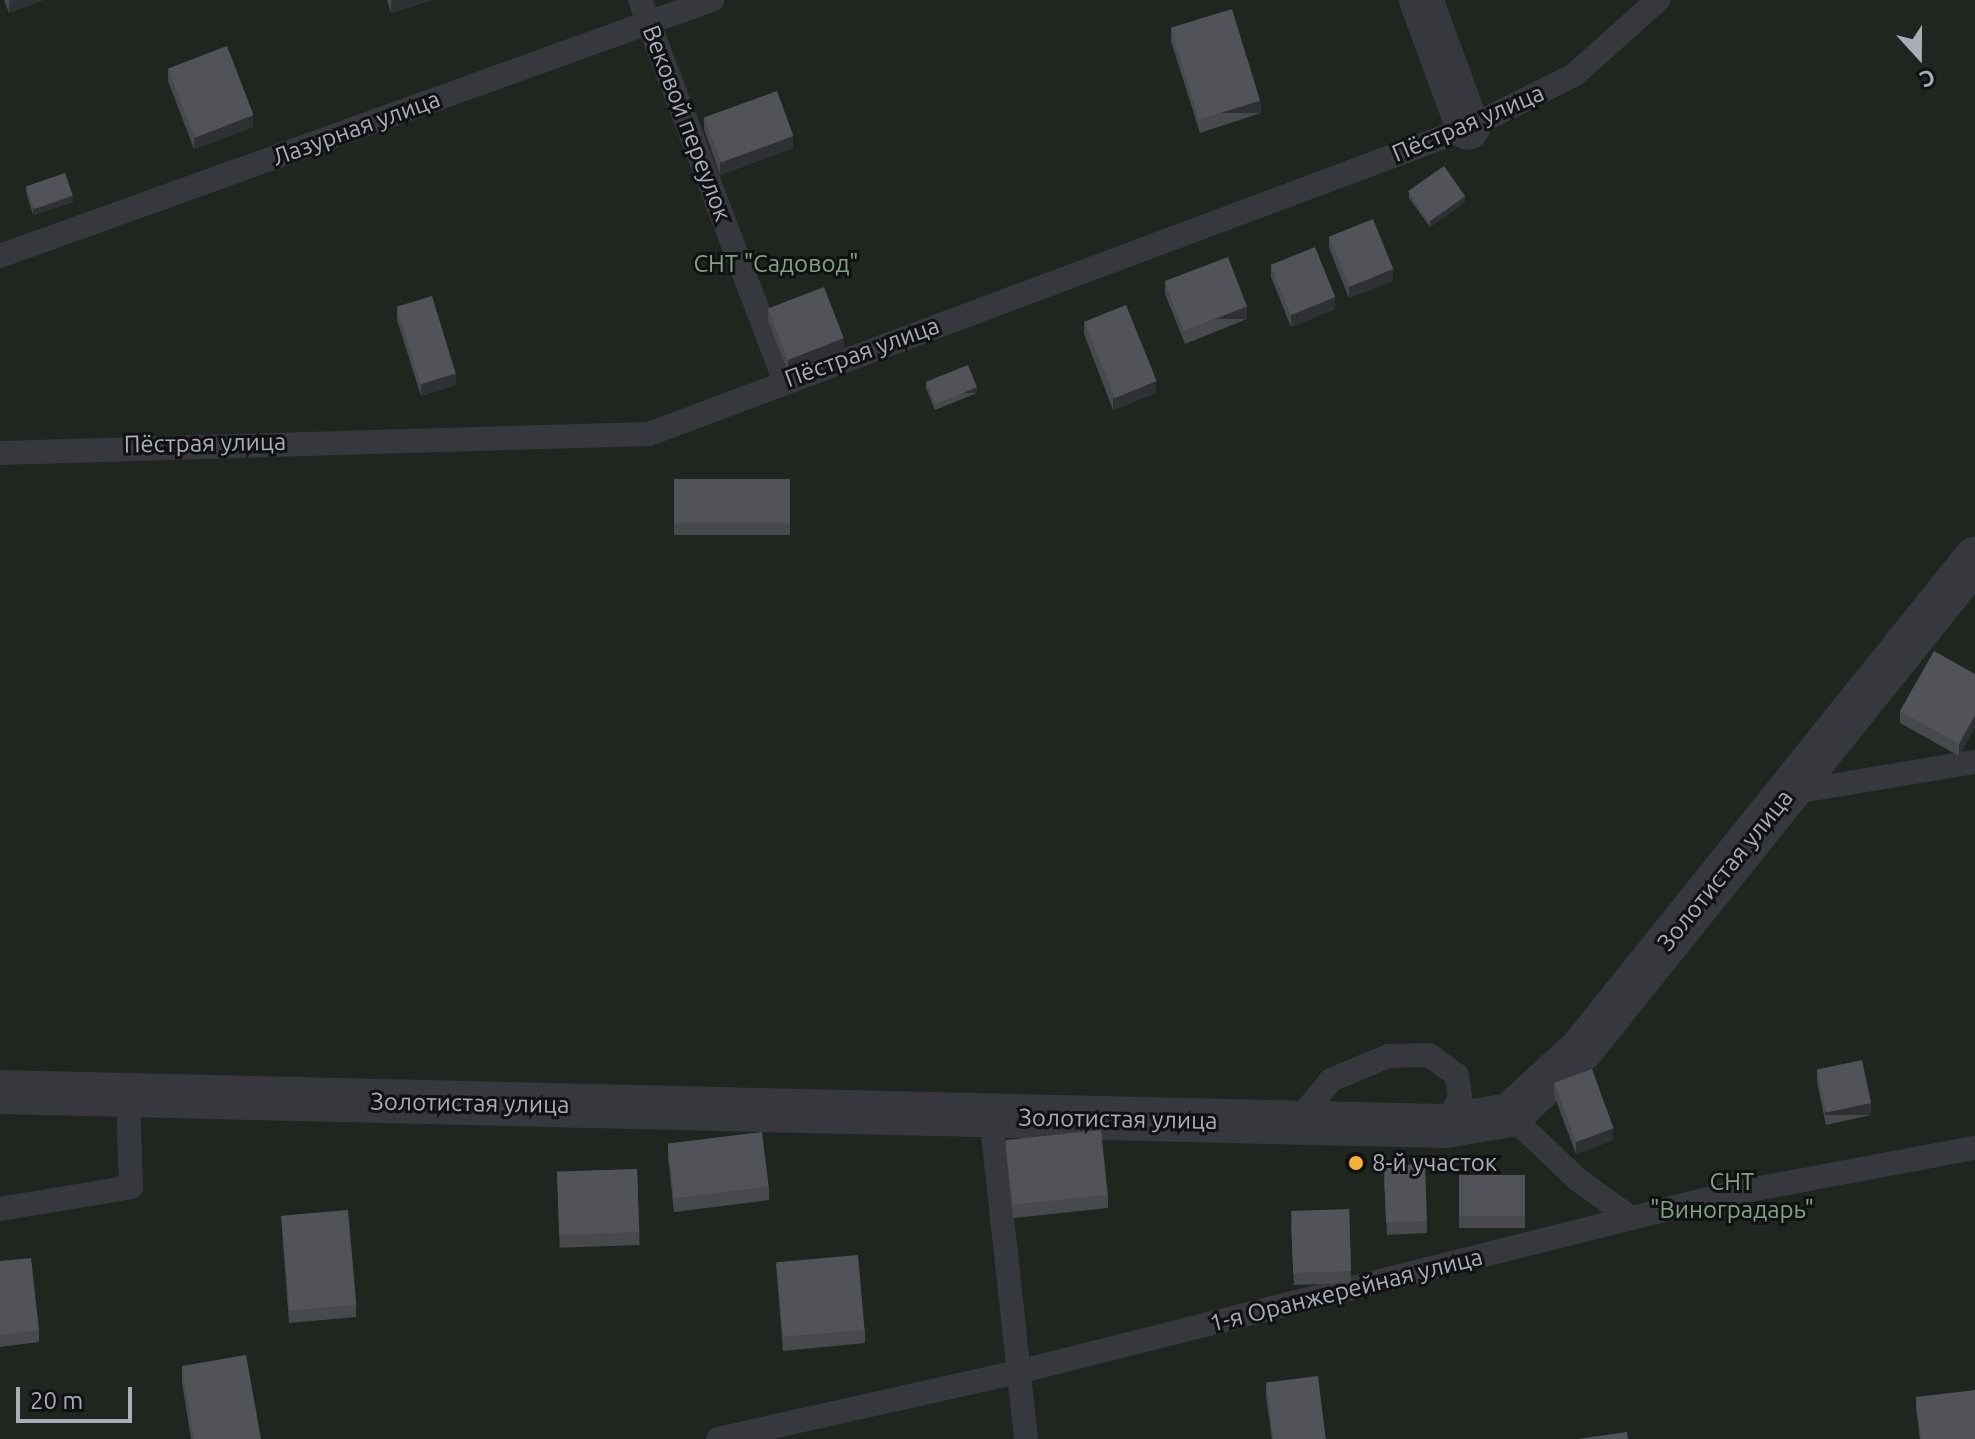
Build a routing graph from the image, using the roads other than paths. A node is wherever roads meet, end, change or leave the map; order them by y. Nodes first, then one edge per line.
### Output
1 (640, 0) edge
2 (712, 0) edge
3 (1421, 0) edge
4 (1658, 0) edge
5 (649, 23) junction
6 (1468, 128) junction
7 (0, 256) edge
8 (784, 380) junction
9 (0, 453) edge
10 (1975, 559) edge
11 (1975, 762) edge
12 (1787, 794) junction
13 (0, 1092) edge
14 (128, 1095) junction
15 (1510, 1115) junction
16 (991, 1116) junction
17 (1296, 1123) junction
18 (1445, 1126) junction
19 (1975, 1148) edge
20 (0, 1209) edge
21 (1631, 1218) junction
22 (1017, 1372) junction
23 (718, 1439) edge
24 (1026, 1439) edge

1 - 5 lane, Вековой переулок
2 - 5 lane, Лазурная улица
3 - 6 street
4 - 6 lane, Пёстрая улица
5 - 7 lane, Лазурная улица
5 - 8 lane, Вековой переулок
6 - 8 lane, Пёстрая улица
8 - 9 lane, Пёстрая улица
10 - 12 street, Золотистая улица
11 - 12 lane
12 - 15 street, Золотистая улица
13 - 14 street, Золотистая улица
14 - 16 street, Золотистая улица
14 - 20 lane
15 - 18 street, Золотистая улица
15 - 21 lane
16 - 17 street, Золотистая улица
16 - 22 lane
17 - 18 street, Золотистая улица
17 - 18 lane
19 - 21 lane, 1-я Оранжерейная улица
21 - 22 lane, 1-я Оранжерейная улица
22 - 23 lane, 1-я Оранжерейная улица
22 - 24 lane

